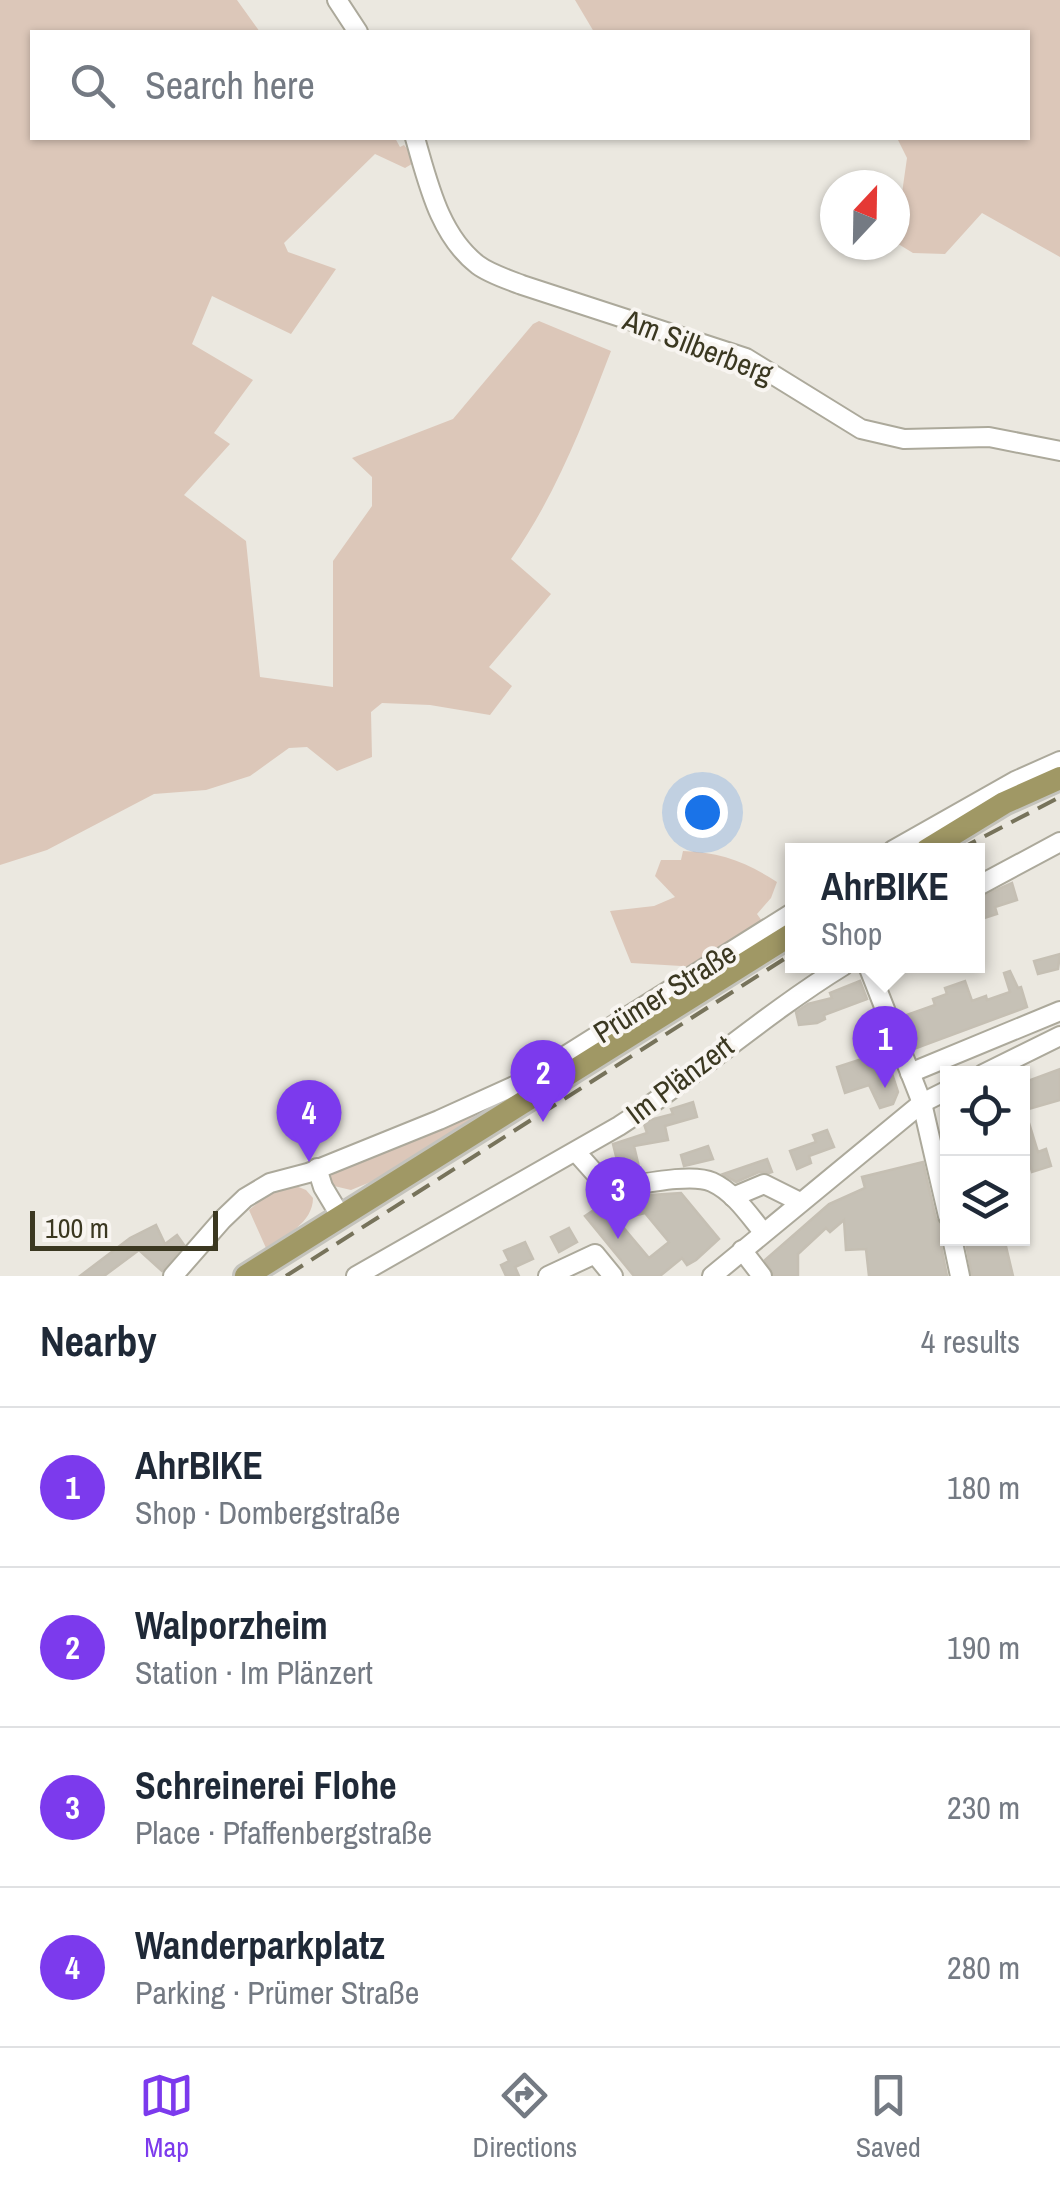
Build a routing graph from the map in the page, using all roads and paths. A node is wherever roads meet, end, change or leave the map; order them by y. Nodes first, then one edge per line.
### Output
1 (337, 0) edge
2 (357, 30) edge
3 (416, 140) edge
4 (1060, 451) edge
5 (1060, 761) edge
6 (1060, 778) edge
7 (1060, 842) edge
8 (905, 843) edge
9 (939, 843) edge
10 (985, 882) edge
11 (785, 918) edge
12 (785, 938) edge
13 (832, 973) edge
14 (871, 973) edge
15 (1060, 1011) edge
16 (1060, 1036) edge
17 (1000, 1066) edge
18 (910, 1072) junction
19 (940, 1094) edge
20 (922, 1103) junction
21 (576, 1152) junction
22 (318, 1168) junction
23 (940, 1181) edge
24 (733, 1197) junction
25 (800, 1202) junction
26 (341, 1217) junction
27 (764, 1232) junction
28 (954, 1246) edge
29 (742, 1250) junction
30 (174, 1276) edge
31 (246, 1276) edge
32 (356, 1276) edge
33 (548, 1276) edge
34 (612, 1276) edge
35 (712, 1276) edge
36 (762, 1276) edge
37 (960, 1276) edge

1 - 2 street
3 - 4 street, Am Silberberg
5 - 8 street
6 - 9 main road
7 - 10 street
11 - 22 street, Prümer Straße
12 - 26 main road
13 - 21 street, Im Plänzert
14 - 18 street
15 - 18 street
16 - 17 street
18 - 20 street
19 - 20 street
20 - 23 street
20 - 25 street
21 - 24 street
21 - 32 street, Im Plänzert
22 - 26 street
22 - 30 street, Prümer Straße
24 - 25 street
24 - 27 street
25 - 27 street
26 - 31 main road
27 - 29 street
28 - 37 street
29 - 35 street
29 - 36 street
33 - 34 street

